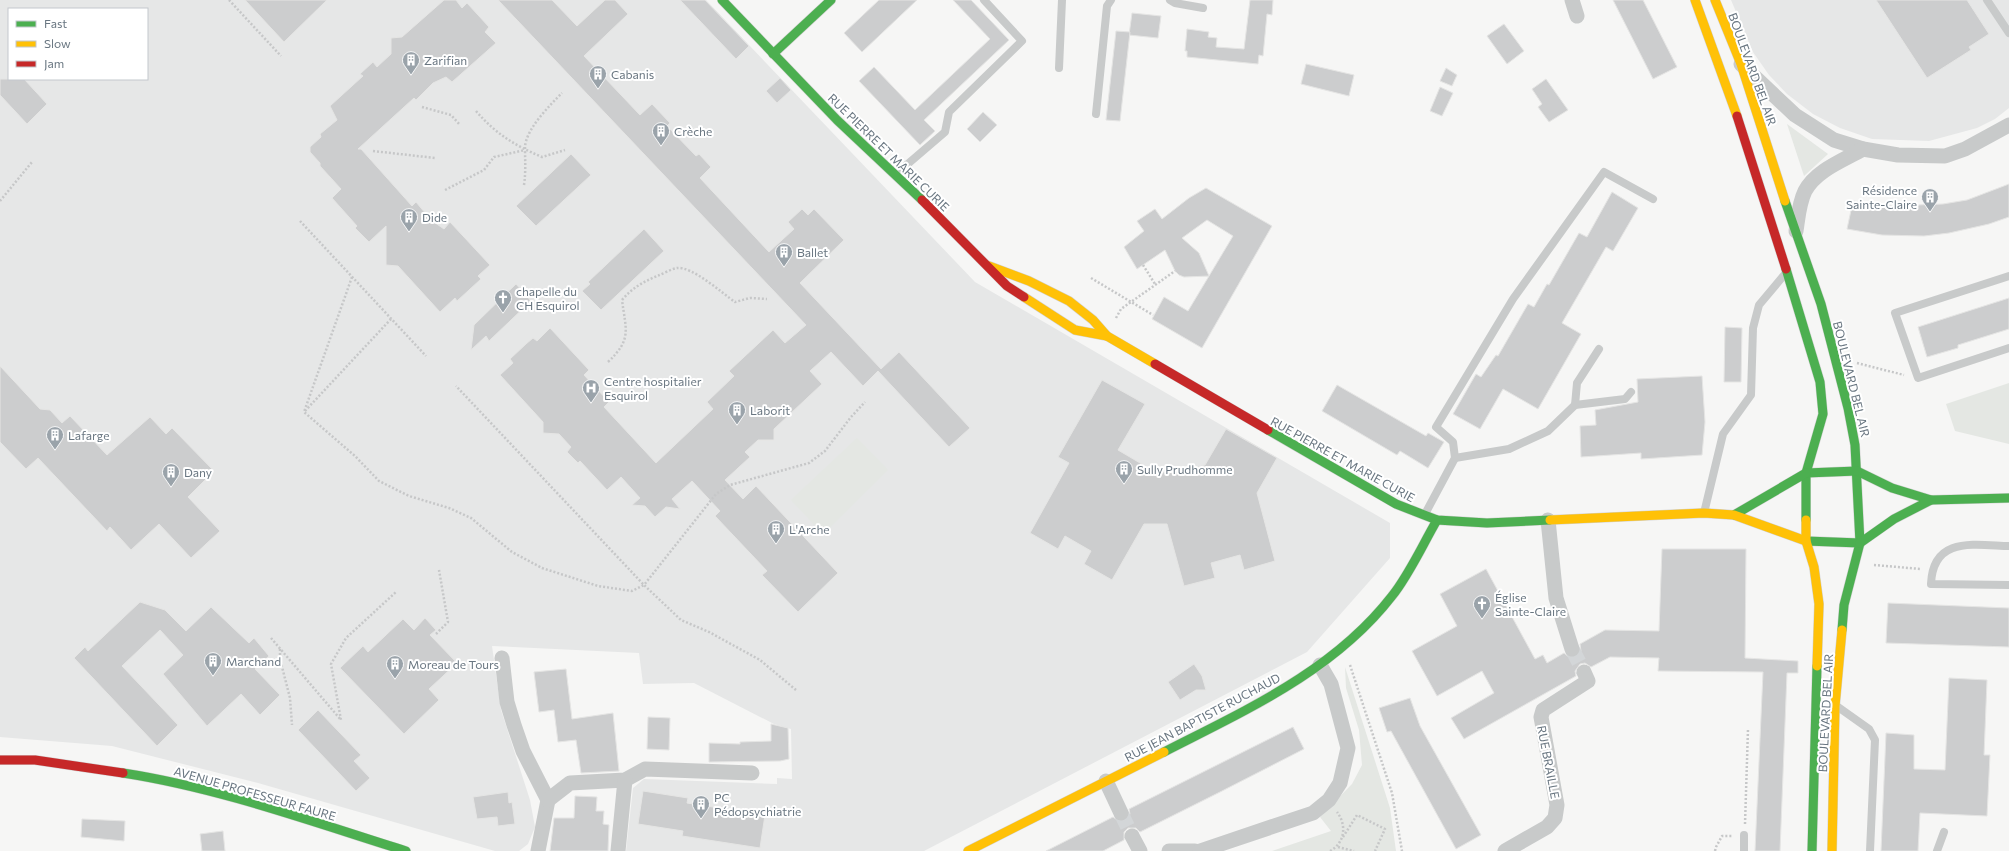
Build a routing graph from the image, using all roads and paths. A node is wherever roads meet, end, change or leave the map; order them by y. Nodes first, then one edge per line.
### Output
1 (229, 0) edge
2 (722, 0) edge
3 (831, 0) edge
4 (984, 0) edge
5 (1062, 0) edge
6 (1111, 0) edge
7 (1170, 0) edge
8 (1572, 0) edge
9 (1695, 0) edge
10 (1715, 0) edge
11 (1987, 0) edge
12 (1203, 8) dead end
13 (1577, 16) dead end
14 (2009, 33) edge
15 (773, 54) junction
16 (281, 56) dead end
17 (1741, 64) junction
18 (1059, 68) dead end
19 (562, 94) dead end
20 (422, 107) dead end
21 (476, 111) dead end
22 (1096, 114) dead end
23 (2009, 124) edge
24 (460, 125) dead end
25 (526, 150) junction
26 (565, 150) dead end
27 (1863, 150) junction
28 (373, 151) dead end
29 (435, 158) dead end
30 (32, 162) dead end
31 (896, 174) junction
32 (524, 185) dead end
33 (445, 190) dead end
34 (1652, 200) dead end
35 (0, 201) edge
36 (300, 221) dead end
37 (1795, 232) junction
38 (1143, 265) dead end
39 (989, 266) junction
40 (1175, 271) dead end
41 (1786, 272) junction
42 (2009, 276) edge
43 (352, 277) junction
44 (1091, 278) dead end
45 (1155, 284) junction
46 (768, 300) dead end
47 (1130, 302) junction
48 (1153, 315) dead end
49 (391, 319) junction
50 (1107, 336) junction
51 (2009, 348) edge
52 (1599, 349) dead end
53 (426, 356) dead end
54 (608, 362) dead end
55 (1853, 362) dead end
56 (1918, 378) junction
57 (456, 386) dead end
58 (1631, 392) dead end
59 (865, 402) dead end
60 (1575, 405) junction
61 (304, 412) junction
62 (1455, 458) junction
63 (1857, 471) junction
64 (1806, 473) junction
65 (2009, 498) edge
66 (1931, 500) junction
67 (1704, 513) junction
68 (1734, 514) junction
69 (1424, 516) junction
70 (1437, 520) junction
71 (1548, 520) junction
72 (1806, 541) junction
73 (1860, 543) junction
74 (2009, 546) edge
75 (1873, 565) dead end
76 (440, 570) dead end
77 (1931, 570) junction
78 (644, 585) junction
79 (2009, 585) edge
80 (396, 592) dead end
81 (436, 634) dead end
82 (271, 638) dead end
83 (1343, 646) junction
84 (280, 649) junction
85 (1572, 649) tunnel mouth
86 (502, 658) dead end
87 (1320, 665) junction
88 (1584, 672) tunnel mouth
89 (796, 690) dead end
90 (1835, 706) junction
91 (292, 725) dead end
92 (1748, 729) dead end
93 (0, 760) edge
94 (752, 773) dead end
95 (625, 780) junction
96 (1106, 781) junction
97 (548, 800) junction
98 (1328, 800) junction
99 (1121, 813) tunnel mouth
100 (1944, 832) dead end
101 (1744, 835) junction
102 (1132, 836) tunnel mouth
103 (1343, 837) junction
104 (1338, 847) junction
105 (406, 851) edge
106 (538, 851) edge
107 (618, 851) edge
108 (968, 851) edge
109 (1140, 851) edge
110 (1169, 851) edge
111 (1195, 851) edge
112 (1200, 851) edge
113 (1330, 851) edge
114 (1354, 851) edge
115 (1375, 851) edge
116 (1402, 851) edge
117 (1505, 851) edge
118 (1715, 851) edge
119 (1744, 851) edge
120 (1812, 851) edge
121 (1832, 851) edge
122 (1870, 851) edge
123 (1937, 851) edge

1 - 16 path
2 - 15 main road, RUE PIERRE ET MARIE CURIE
3 - 15 main road
4 - 31 lane
5 - 18 lane
6 - 22 lane
7 - 12 lane
8 - 13 street
9 - 41 main road, BOULEVARD BEL AIR
10 - 17 main road, BOULEVARD BEL AIR
11 - 14 lane
15 - 31 main road, RUE PIERRE ET MARIE CURIE
17 - 27 street
17 - 37 main road, BOULEVARD BEL AIR
19 - 25 path
20 - 24 path
21 - 25 path
23 - 27 street
25 - 26 path
25 - 32 path
25 - 33 path
27 - 37 street
28 - 29 path
30 - 35 path
31 - 39 main road, RUE PIERRE ET MARIE CURIE
34 - 62 lane
36 - 43 path
37 - 63 main road, BOULEVARD BEL AIR
38 - 45 path
39 - 50 main road, RUE PIERRE ET MARIE CURIE
39 - 50 main road, RUE PIERRE ET MARIE CURIE
40 - 45 path
41 - 64 main road, BOULEVARD BEL AIR
41 - 67 lane
42 - 56 lane
43 - 49 path
43 - 61 path
44 - 47 path
45 - 47 path
46 - 54 path
47 - 48 path
47 - 50 path
49 - 53 path
49 - 61 path
50 - 69 main road, RUE PIERRE ET MARIE CURIE
51 - 56 lane
52 - 60 lane
55 - 56 path
57 - 78 path
58 - 60 lane
59 - 78 path
60 - 62 lane
61 - 78 path
62 - 69 lane
63 - 64 main road
63 - 66 main road
63 - 73 main road, BOULEVARD BEL AIR
64 - 68 main road
64 - 72 main road, BOULEVARD BEL AIR
65 - 66 main road
66 - 73 main road
67 - 68 main road, RUE PIERRE ET MARIE CURIE
67 - 71 main road, RUE PIERRE ET MARIE CURIE
68 - 72 main road, RUE PIERRE ET MARIE CURIE
69 - 70 main road, RUE PIERRE ET MARIE CURIE
70 - 71 main road, RUE PIERRE ET MARIE CURIE
70 - 83 main road, RUE JEAN BAPTISTE RUCHAUD
71 - 85 street
72 - 73 main road, RUE PIERRE ET MARIE CURIE
72 - 120 main road, BOULEVARD BEL AIR
73 - 90 main road, BOULEVARD BEL AIR
74 - 77 lane
75 - 77 path
76 - 81 path
77 - 79 lane
78 - 89 path
80 - 84 path
82 - 84 path
83 - 87 main road, RUE JEAN BAPTISTE RUCHAUD
83 - 116 path
84 - 91 path
86 - 97 street
87 - 96 main road, RUE JEAN BAPTISTE RUCHAUD
87 - 98 street
88 - 117 street, RUE BRAILLE
90 - 121 main road, BOULEVARD BEL AIR
90 - 122 lane
92 - 101 path
93 - 105 main road, AVENUE PROFESSEUR FAURE
94 - 95 street
95 - 97 street
95 - 107 street
96 - 99 street
96 - 108 main road, RUE JEAN BAPTISTE RUCHAUD
97 - 106 street
98 - 103 path
98 - 112 street
100 - 123 lane
101 - 118 path
101 - 119 lane
102 - 109 street
103 - 104 path
103 - 115 path
104 - 113 path
104 - 114 path
110 - 111 street

